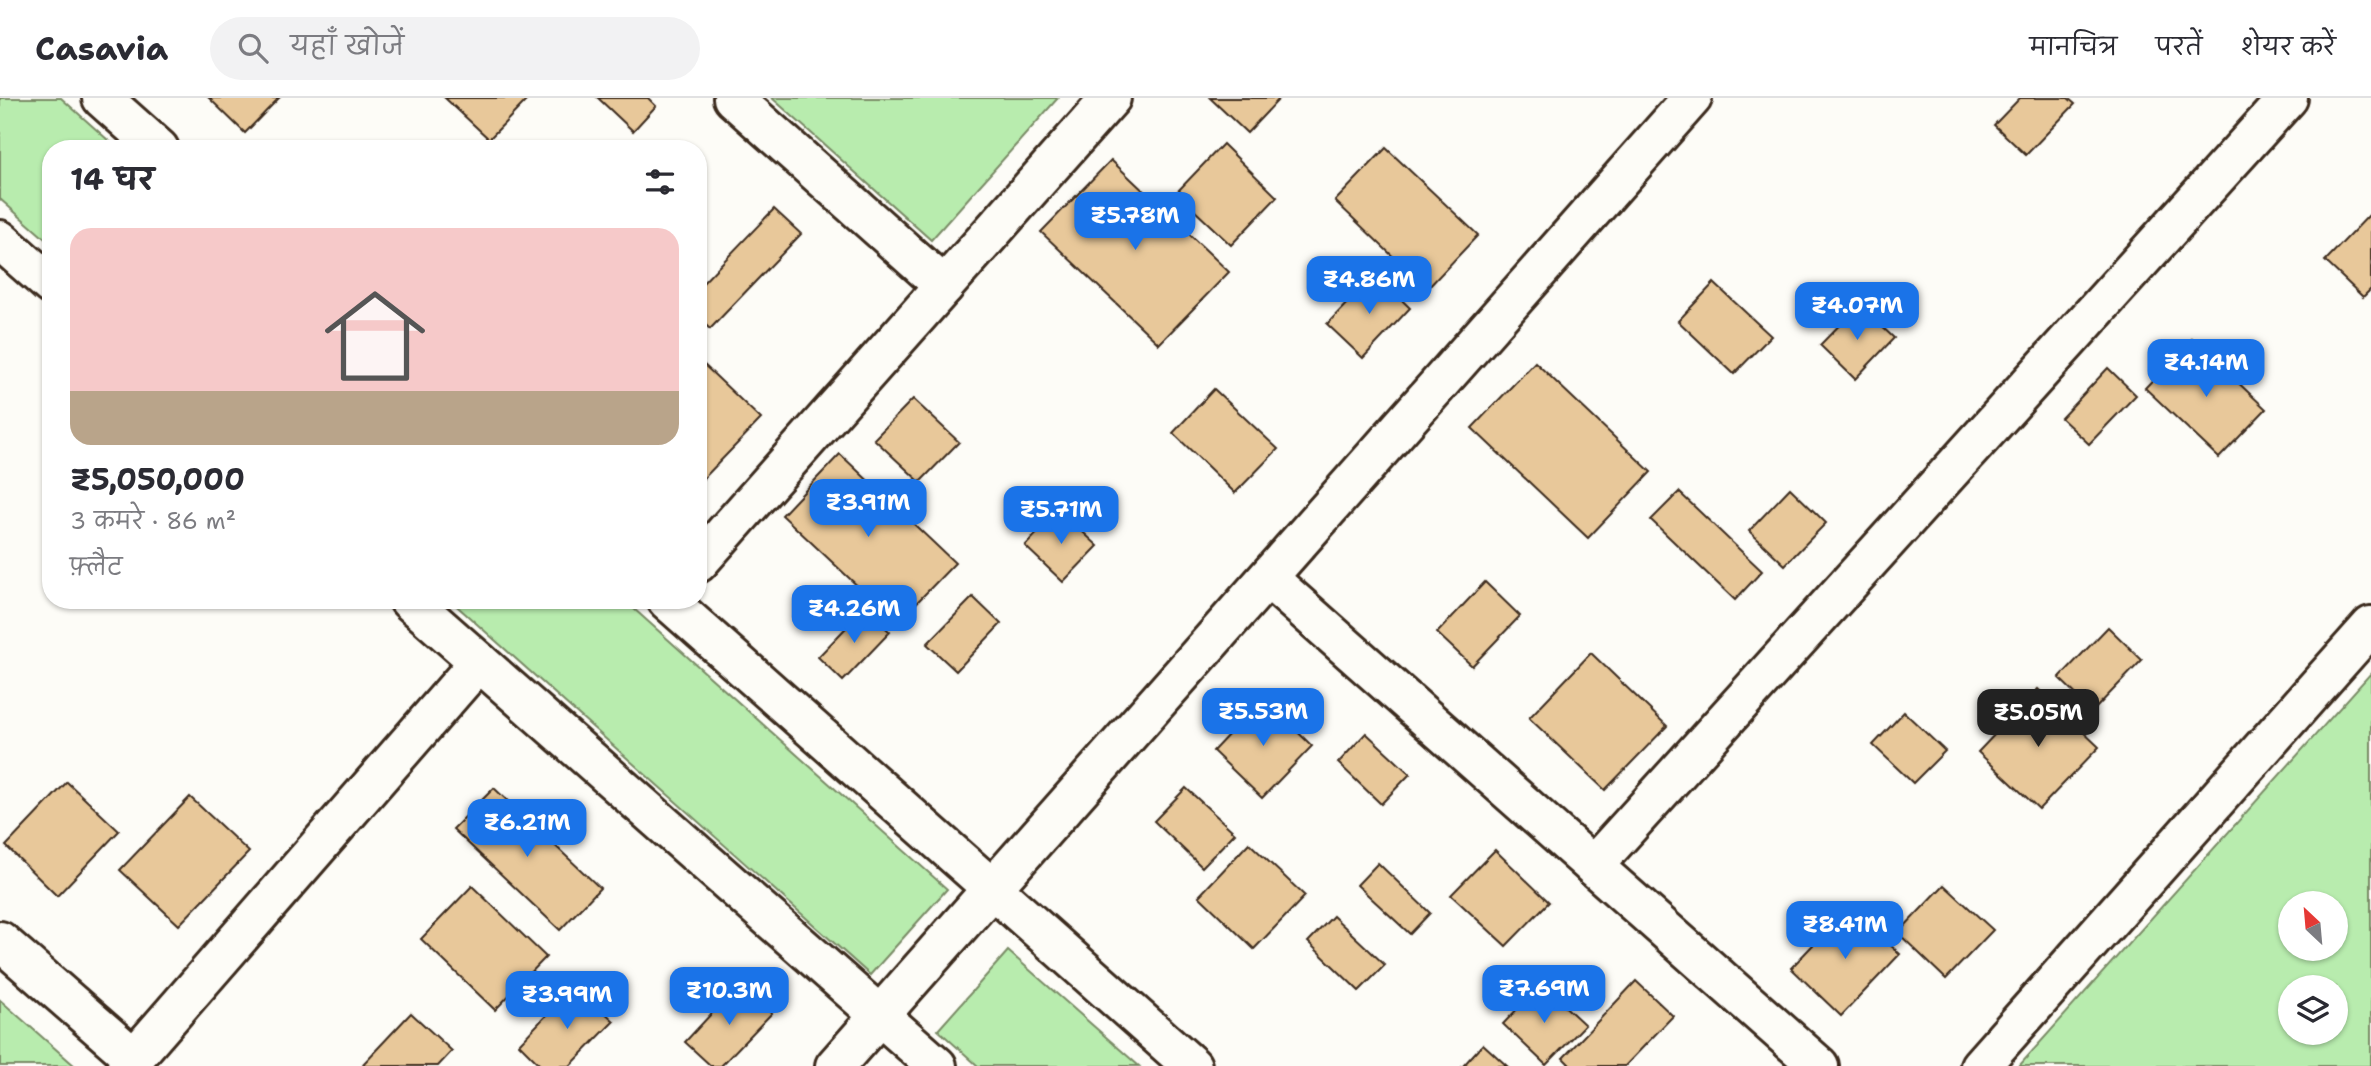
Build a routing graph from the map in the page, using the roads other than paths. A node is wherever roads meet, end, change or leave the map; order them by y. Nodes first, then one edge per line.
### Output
1 (102, 98) edge
2 (733, 98) edge
3 (1111, 98) edge
4 (1692, 98) edge
5 (2288, 98) edge
6 (149, 140) edge
7 (0, 240) edge
8 (42, 277) edge
9 (944, 286) junction
10 (707, 553) edge
11 (1268, 578) junction
12 (419, 609) edge
13 (677, 609) edge
14 (2371, 626) edge
15 (479, 662) junction
16 (1593, 866) junction
17 (992, 889) junction
18 (0, 941) edge
19 (880, 1016) junction
20 (130, 1062) edge
21 (835, 1066) edge
22 (937, 1066) edge
23 (1192, 1066) edge
24 (1819, 1066) edge
25 (1980, 1066) edge

1 - 6 street
2 - 9 street
3 - 9 street
4 - 11 street
5 - 16 street
7 - 8 street
9 - 10 street
11 - 16 street
11 - 17 street
12 - 15 street
13 - 17 street
14 - 25 street
15 - 19 street
15 - 20 street
16 - 24 street
17 - 19 street
17 - 23 street
18 - 20 street
19 - 21 street
19 - 22 street

